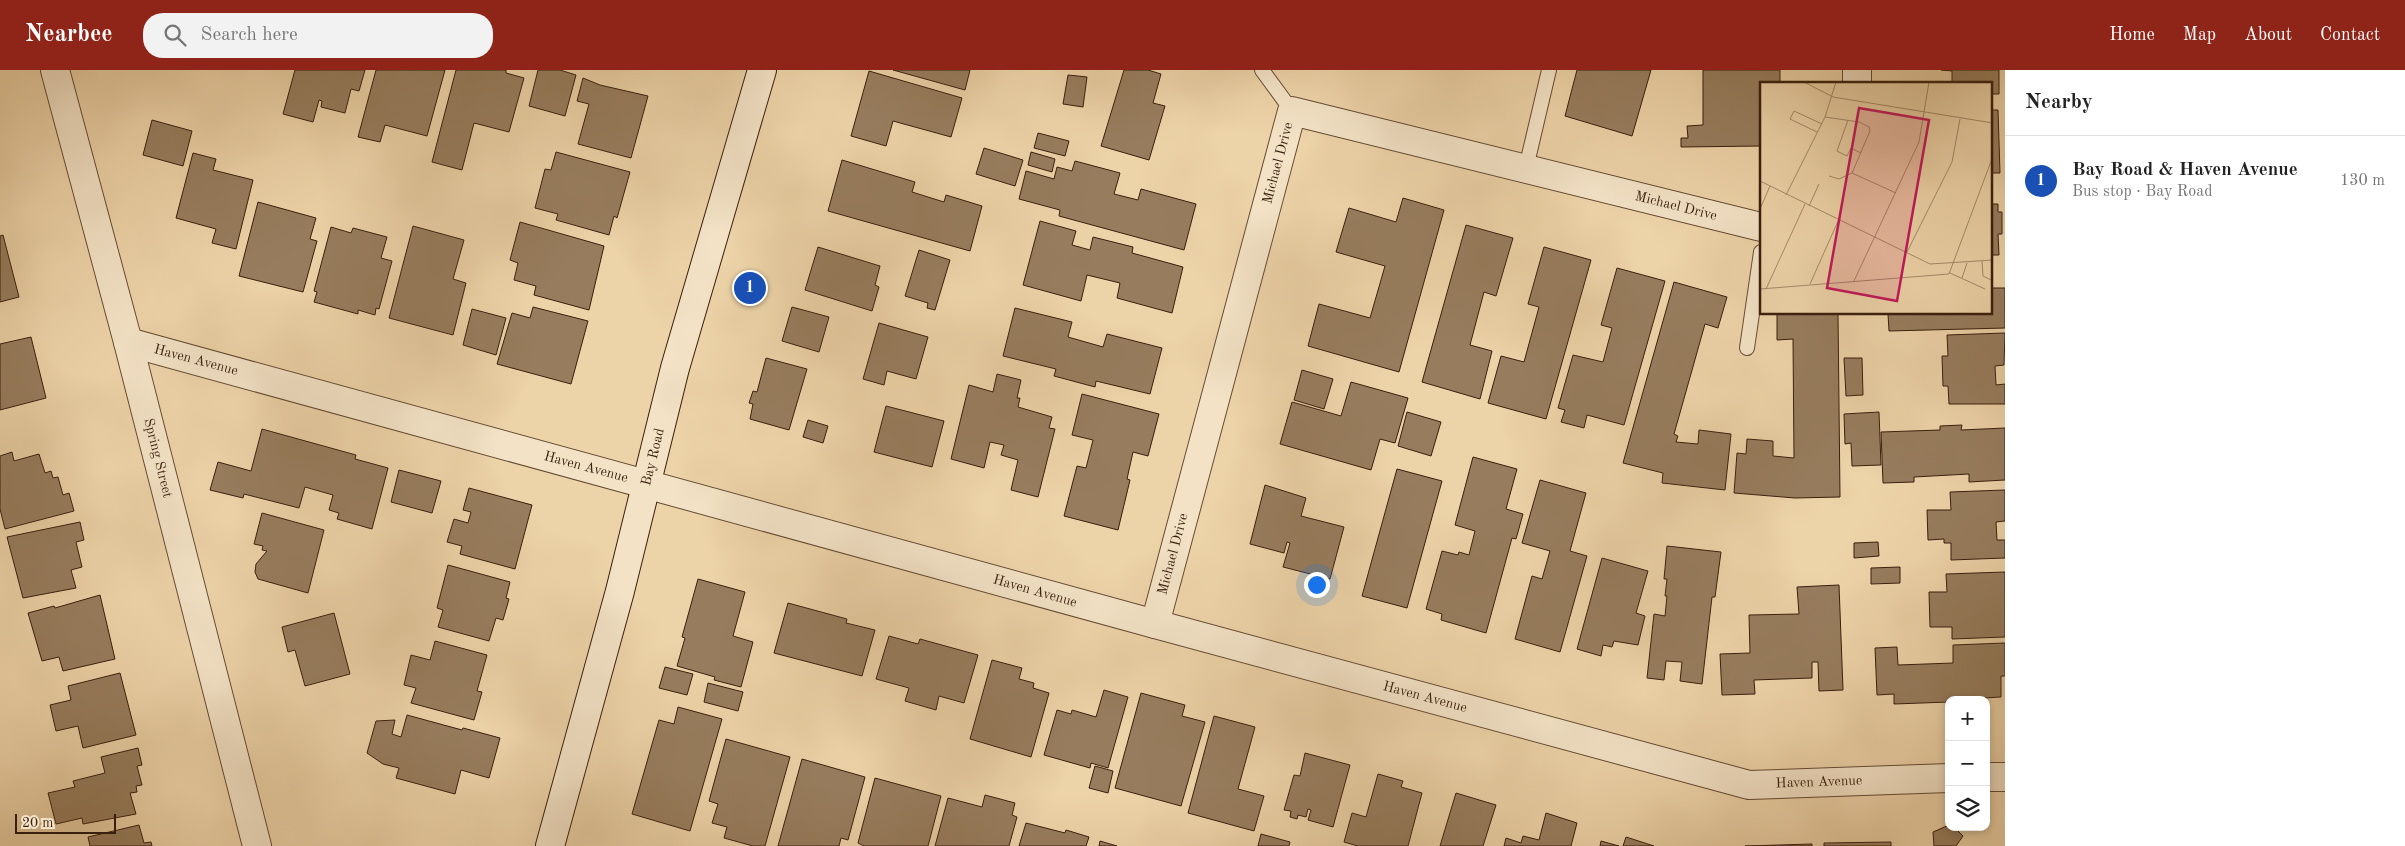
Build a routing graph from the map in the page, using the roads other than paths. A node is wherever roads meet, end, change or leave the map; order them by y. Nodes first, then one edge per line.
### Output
1 (55, 70) edge
2 (762, 70) edge
3 (1262, 70) edge
4 (1549, 70) edge
5 (1292, 111) junction
6 (1526, 168) junction
7 (1760, 227) edge
8 (1760, 259) edge
9 (128, 342) junction
10 (1747, 348) dead end
11 (646, 483) junction
12 (1155, 624) junction
13 (2005, 776) edge
14 (1990, 777) edge
15 (1945, 778) edge
16 (257, 846) edge
17 (550, 846) edge

1 - 9 street, Spring Street
2 - 11 street, Bay Road
3 - 5 lane
4 - 6 lane
5 - 6 street, Michael Drive
5 - 12 street, Michael Drive
6 - 7 street, Michael Drive
8 - 10 lane
9 - 11 street, Haven Avenue
9 - 16 street, Spring Street
11 - 12 street, Haven Avenue
11 - 17 street, Bay Road
12 - 15 street, Haven Avenue
13 - 14 street

